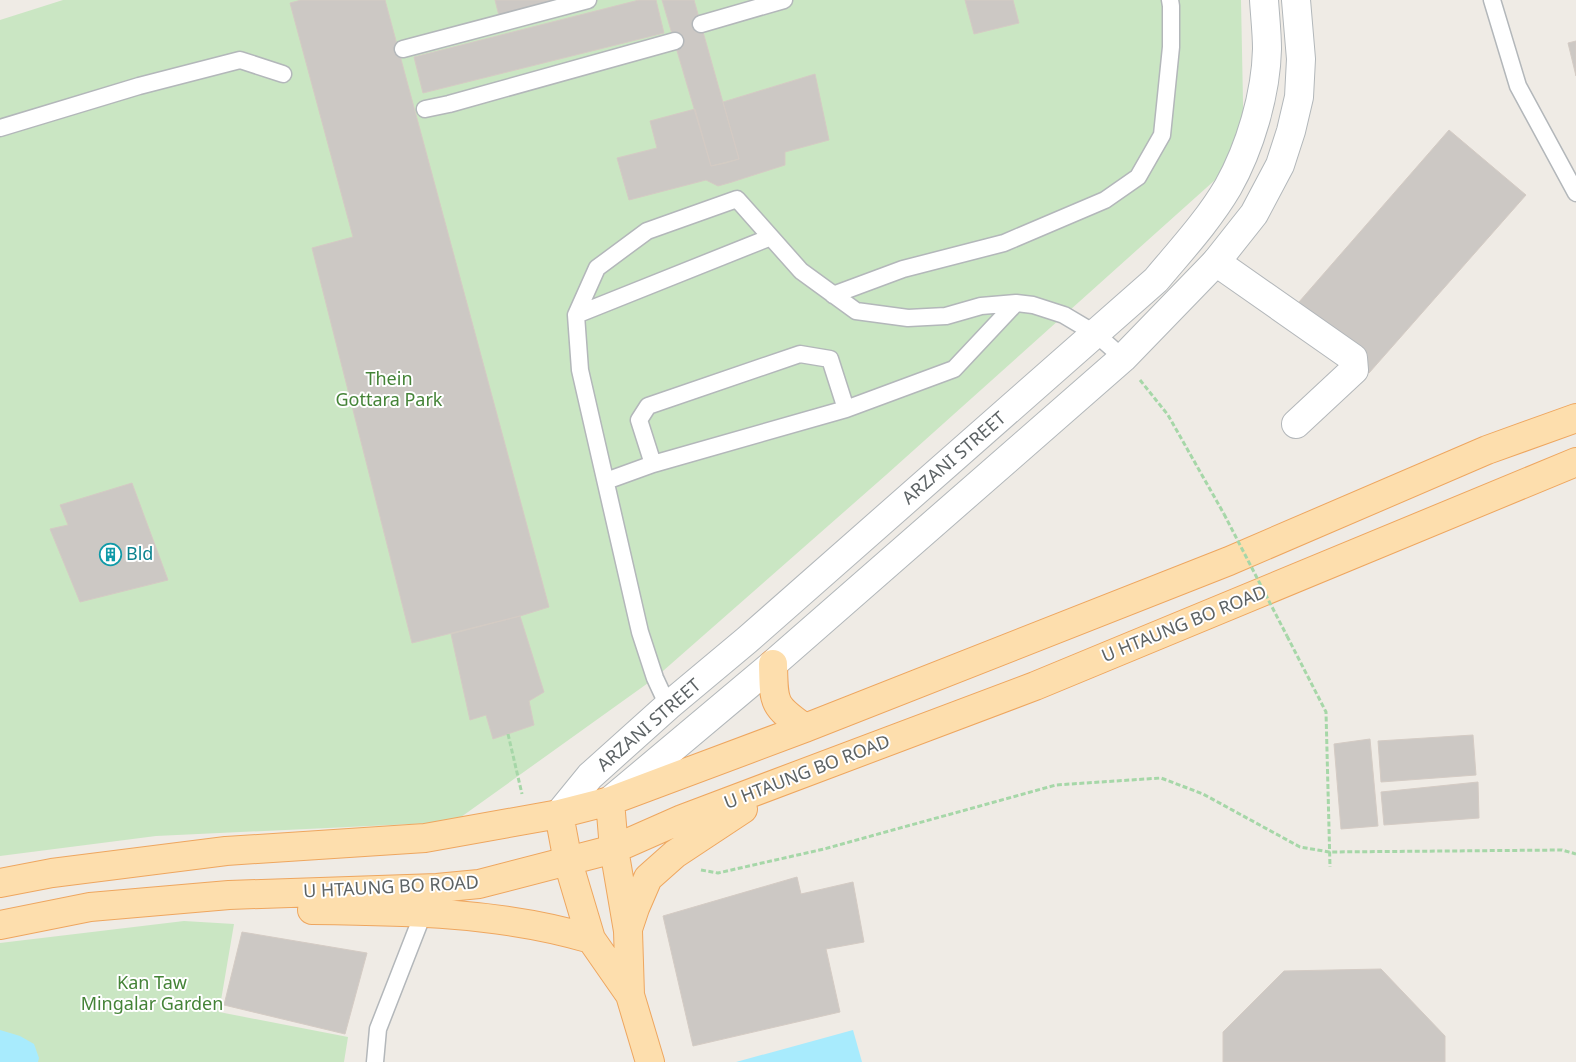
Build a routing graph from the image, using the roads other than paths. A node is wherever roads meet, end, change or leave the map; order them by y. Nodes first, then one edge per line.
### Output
1 (588, 0) edge
2 (784, 0) edge
3 (1170, 0) edge
4 (1264, 0) edge
5 (1296, 0) edge
6 (1492, 0) edge
7 (701, 24) dead end
8 (675, 41) dead end
9 (403, 49) dead end
10 (283, 74) dead end
11 (425, 109) dead end
12 (0, 128) edge
13 (1576, 193) edge
14 (771, 237) junction
15 (1216, 262) junction
16 (833, 294) junction
17 (1016, 303) junction
18 (576, 315) junction
19 (1096, 334) junction
20 (1122, 358) junction
21 (846, 409) junction
22 (1576, 418) edge
23 (1296, 424) dead end
24 (1576, 462) edge
25 (653, 464) junction
26 (606, 481) junction
27 (773, 664) junction
28 (668, 706) junction
29 (805, 728) junction
30 (793, 778) junction
31 (610, 801) junction
32 (559, 814) junction
33 (614, 849) junction
34 (568, 862) junction
35 (0, 883) edge
36 (437, 888) junction
37 (90, 907) junction
38 (422, 914) junction
39 (0, 925) edge
40 (628, 931) junction
41 (591, 939) junction
42 (630, 995) junction
43 (375, 1062) edge
44 (650, 1062) edge

1 - 9 lane
2 - 7 lane
3 - 16 lane
4 - 19 main road, ARZANI STREET
5 - 15 main road, ARZANI STREET
6 - 13 lane
8 - 11 lane
10 - 12 lane
14 - 16 lane
14 - 18 lane
14 - 18 lane
15 - 20 main road, ARZANI STREET
15 - 23 main road
16 - 17 lane
17 - 19 lane
17 - 21 lane
18 - 26 lane
19 - 20 lane
19 - 28 main road, ARZANI STREET
20 - 27 main road, ARZANI STREET
21 - 25 lane
21 - 25 lane
22 - 29 main road
24 - 30 main road, U HTAUNG BO ROAD
25 - 26 lane
26 - 28 lane
27 - 29 main road
27 - 31 main road, ARZANI STREET
28 - 32 main road, ARZANI STREET
29 - 31 main road
30 - 33 main road, U HTAUNG BO ROAD
30 - 40 main road
31 - 32 main road
31 - 33 main road
32 - 34 main road
32 - 35 main road
33 - 34 main road, U HTAUNG BO ROAD
33 - 40 main road
34 - 36 main road, U HTAUNG BO ROAD
34 - 41 main road
36 - 37 main road, U HTAUNG BO ROAD
36 - 38 lane
37 - 38 main road
37 - 39 main road, U HTAUNG BO ROAD
38 - 41 main road
38 - 43 lane
40 - 42 main road
41 - 42 main road
42 - 44 main road

